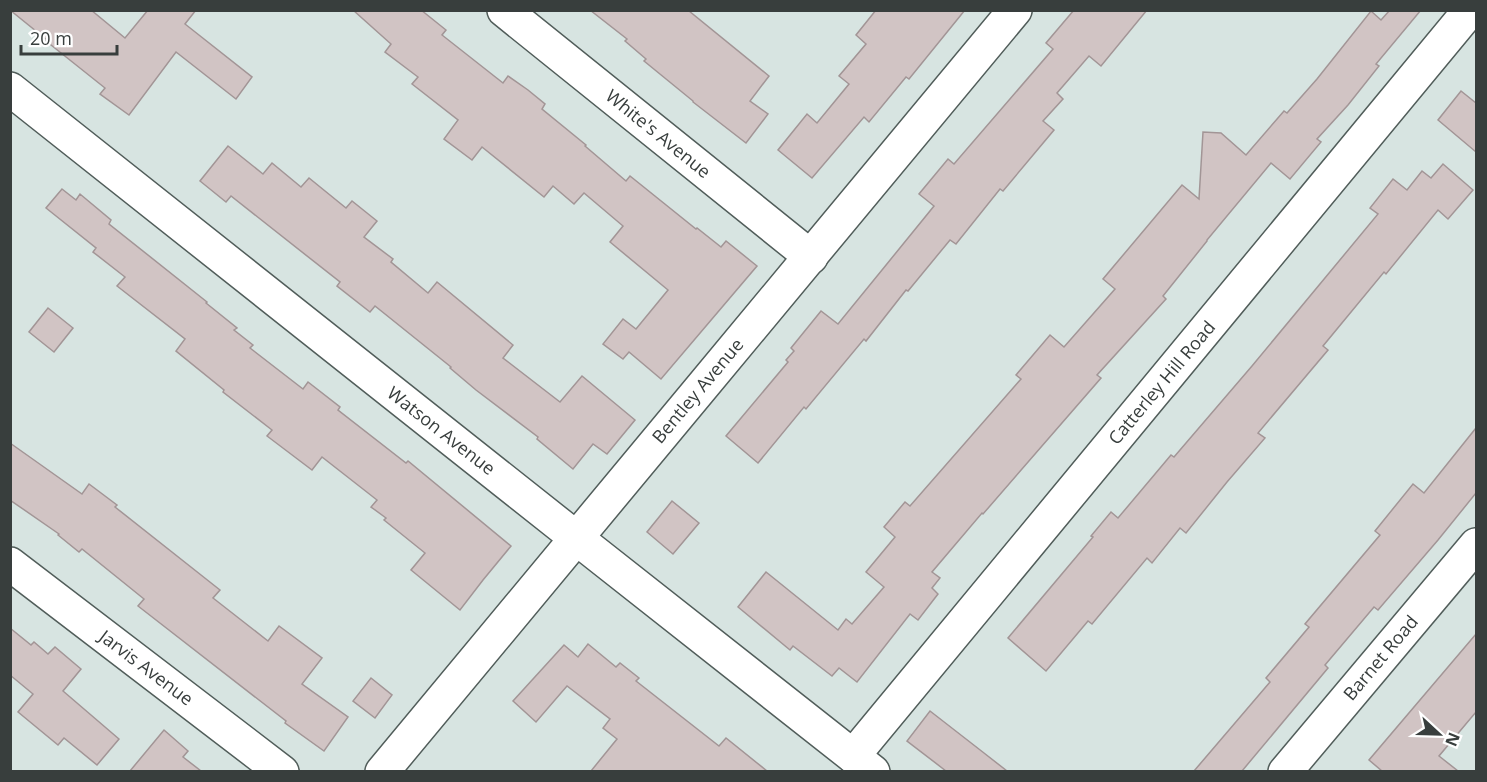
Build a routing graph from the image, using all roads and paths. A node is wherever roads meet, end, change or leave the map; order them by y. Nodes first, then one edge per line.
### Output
1 (504, 10) edge
2 (1015, 10) edge
3 (1470, 10) edge
4 (10, 89) edge
5 (811, 257) junction
6 (575, 537) junction
7 (1476, 545) edge
8 (10, 564) edge
9 (863, 764) edge
10 (282, 771) edge
11 (382, 771) edge
12 (1285, 771) edge

1 - 5 street, White's Avenue
2 - 5 street, Bentley Avenue
3 - 9 street, Catterley Hill Road
4 - 6 street, Watson Avenue
5 - 6 street, Bentley Avenue
6 - 9 street, Watson Avenue
6 - 11 street, Bentley Avenue
7 - 12 street, Barnet Road
8 - 10 street, Jarvis Avenue

